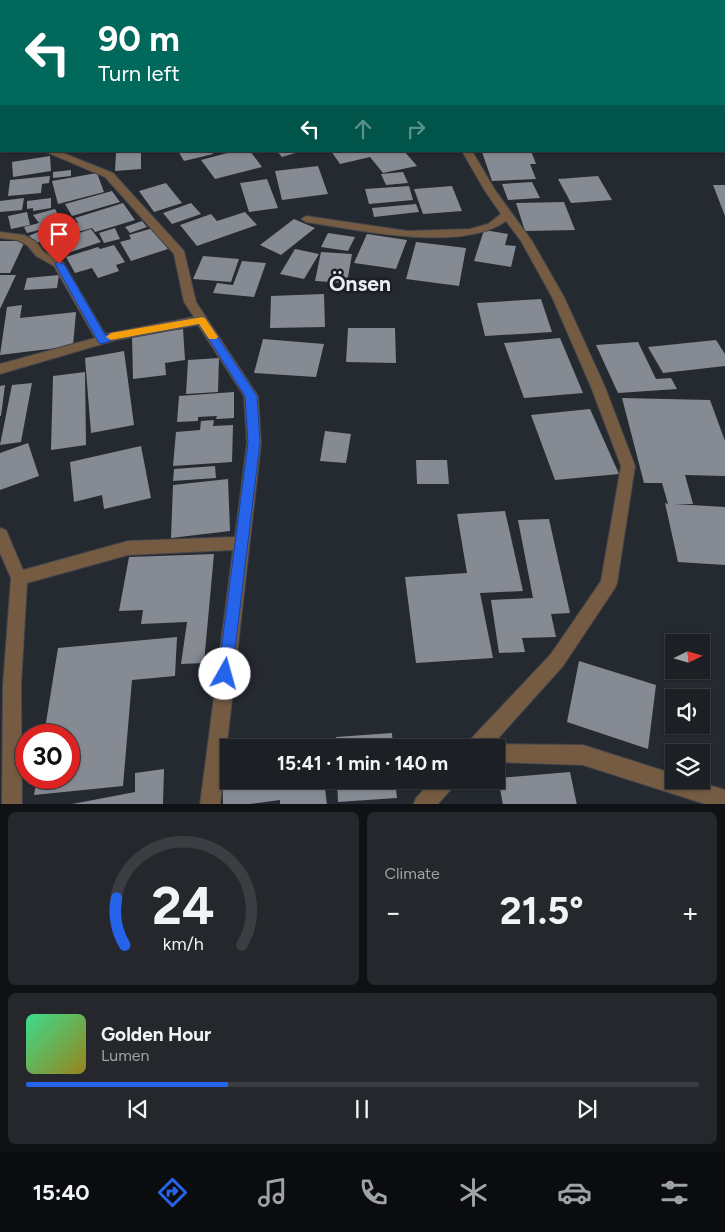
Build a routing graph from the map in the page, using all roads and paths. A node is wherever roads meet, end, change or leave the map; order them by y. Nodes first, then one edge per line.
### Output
1 (52, 152) edge
2 (468, 152) edge
3 (507, 215) junction
4 (306, 219) dead end
5 (0, 235) edge
6 (202, 320) junction
7 (102, 340) junction
8 (0, 369) edge
9 (0, 535) edge
10 (240, 543) junction
11 (20, 578) junction
12 (484, 739) edge
13 (505, 752) edge
14 (437, 789) edge
15 (725, 800) edge
16 (12, 804) edge
17 (210, 804) edge
18 (423, 804) edge

1 - 6 street
2 - 3 street
3 - 4 street
3 - 12 street
5 - 7 street
6 - 7 street
6 - 10 street
7 - 8 street
9 - 11 street
10 - 11 street
10 - 17 street
11 - 16 street
13 - 15 street
14 - 18 street

